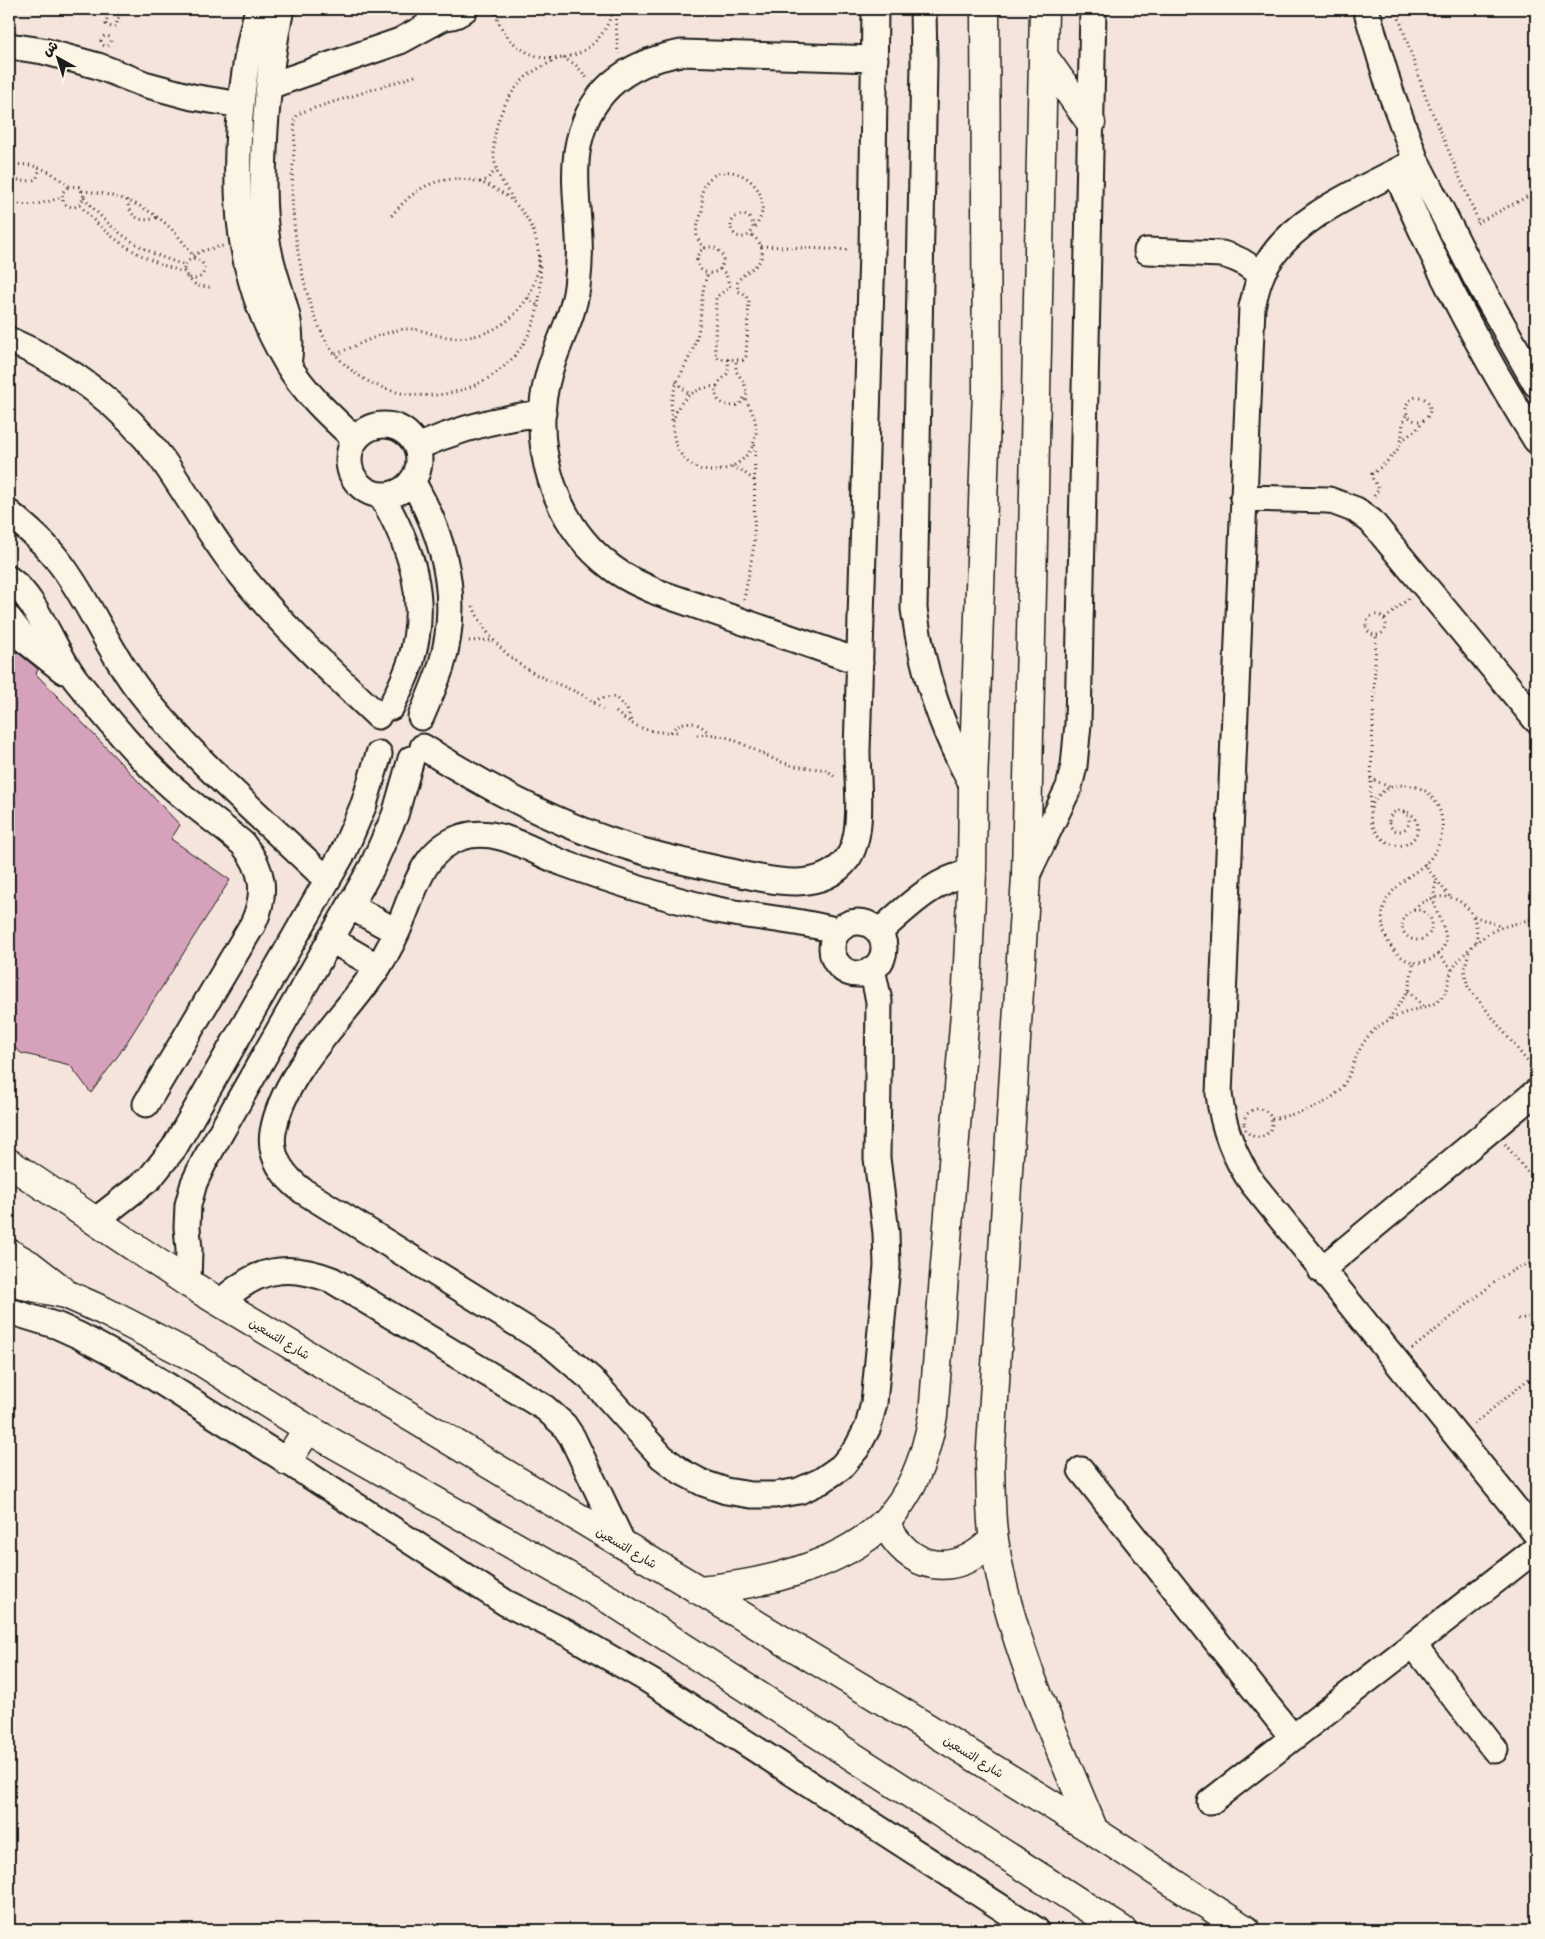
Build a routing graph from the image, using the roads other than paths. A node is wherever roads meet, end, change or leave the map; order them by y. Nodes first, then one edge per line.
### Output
1 (258, 9) edge
2 (281, 9) edge
3 (875, 9) edge
4 (923, 9) edge
5 (985, 9) edge
6 (1044, 9) edge
7 (1093, 9) edge
8 (1366, 9) edge
9 (445, 12) edge
10 (9, 46) edge
11 (1044, 57) junction
12 (875, 59) junction
13 (268, 86) junction
14 (240, 105) junction
15 (1091, 123) junction
16 (1406, 167) junction
17 (1147, 252) dead end
18 (1260, 276) junction
19 (9, 340) edge
20 (288, 365) junction
21 (1536, 384) edge
22 (542, 413) junction
23 (355, 440) junction
24 (1536, 440) edge
25 (416, 447) junction
26 (412, 481) junction
27 (381, 495) junction
28 (1243, 498) junction
29 (9, 513) edge
30 (9, 579) edge
31 (9, 619) edge
32 (860, 662) junction
33 (74, 678) junction
34 (1533, 710) edge
35 (385, 711) junction
36 (421, 717) junction
37 (417, 753) junction
38 (379, 754) junction
39 (974, 786) junction
40 (972, 872) junction
41 (1026, 877) junction
42 (328, 880) junction
43 (350, 906) junction
44 (838, 931) junction
45 (397, 932) junction
46 (879, 932) junction
47 (330, 939) junction
48 (378, 967) junction
49 (872, 969) junction
50 (1536, 1092) edge
51 (146, 1104) dead end
52 (9, 1163) edge
53 (9, 1180) edge
54 (37, 1183) junction
55 (95, 1220) junction
56 (9, 1253) edge
57 (1321, 1270) junction
58 (9, 1282) edge
59 (188, 1283) junction
60 (66, 1294) junction
61 (221, 1302) junction
62 (9, 1311) edge
63 (308, 1429) junction
64 (287, 1461) junction
65 (1081, 1470) dead end
66 (884, 1522) junction
67 (1536, 1534) edge
68 (994, 1539) junction
69 (624, 1546) junction
70 (1536, 1548) edge
71 (698, 1590) junction
72 (1413, 1644) junction
73 (1293, 1738) junction
74 (1495, 1750) dead end
75 (1210, 1802) dead end
76 (1094, 1831) junction
77 (1036, 1930) edge
78 (1122, 1930) edge
79 (1246, 1930) edge

1 - 14 street
2 - 13 street
3 - 12 street
4 - 39 street
5 - 39 main road
6 - 11 main road
7 - 15 street
8 - 16 street
9 - 13 street
10 - 14 street
11 - 15 main road
11 - 41 main road
12 - 22 street
12 - 32 street
13 - 20 street
14 - 20 street
15 - 41 street
16 - 18 street
16 - 21 street
16 - 24 street
17 - 18 street
18 - 28 street
19 - 35 street
20 - 23 street
22 - 25 street
22 - 32 street
23 - 25 street
23 - 27 street
25 - 26 street
26 - 27 street
26 - 36 street
27 - 35 street
28 - 34 street
28 - 57 street
29 - 42 street
30 - 33 street
31 - 33 street
32 - 37 street
33 - 51 street
35 - 36 street
35 - 38 street
36 - 37 street
37 - 38 street
37 - 43 street
38 - 42 street
39 - 40 main road
40 - 46 street
40 - 66 main road
41 - 68 main road
42 - 55 street
43 - 45 street
43 - 47 street
44 - 45 street
44 - 46 street
44 - 49 street
45 - 48 street
46 - 49 street
47 - 48 street
47 - 59 street
48 - 49 street
50 - 57 street
52 - 54 main road, شارع التسعين
53 - 54 main road
54 - 55 main road, شارع التسعين
55 - 59 main road, شارع التسعين
56 - 60 main road
57 - 67 street
58 - 60 main road
59 - 61 main road, شارع التسعين
60 - 63 main road
61 - 69 main road, شارع التسعين
61 - 69 street
62 - 64 street
63 - 64 main road
63 - 78 main road
64 - 77 street
65 - 73 street
66 - 68 main road
66 - 71 main road
68 - 76 main road
69 - 71 main road, شارع التسعين
70 - 72 street
71 - 76 main road, شارع التسعين
72 - 73 street
72 - 74 street
73 - 75 street
76 - 79 main road, شارع التسعين

